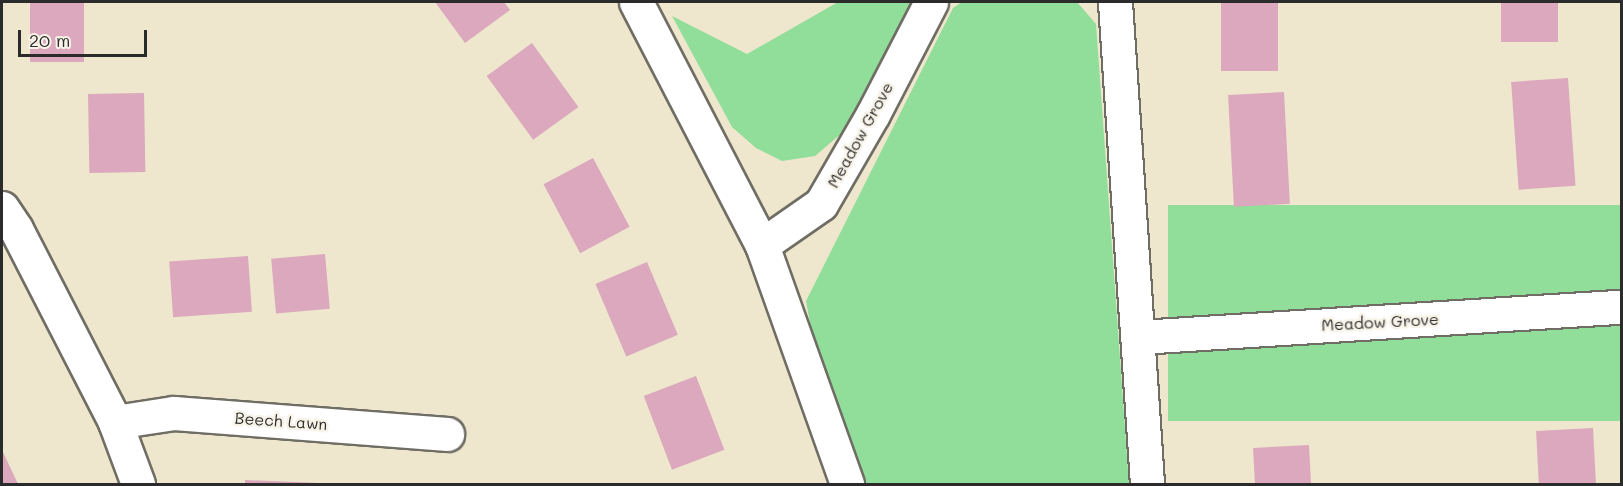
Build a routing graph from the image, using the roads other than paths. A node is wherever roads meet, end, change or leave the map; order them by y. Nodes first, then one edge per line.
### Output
1 (636, 2) edge
2 (931, 2) edge
3 (1115, 2) edge
4 (2, 208) edge
5 (762, 245) junction
6 (1622, 307) edge
7 (1138, 337) junction
8 (115, 422) junction
9 (447, 434) dead end
10 (138, 484) edge
11 (847, 484) edge
12 (1147, 484) edge

1 - 5 street
2 - 5 street, Meadow Grove
3 - 7 street
4 - 8 street
5 - 11 street
6 - 7 street, Meadow Grove
7 - 12 street
8 - 9 street, Beech Lawn
8 - 10 street

